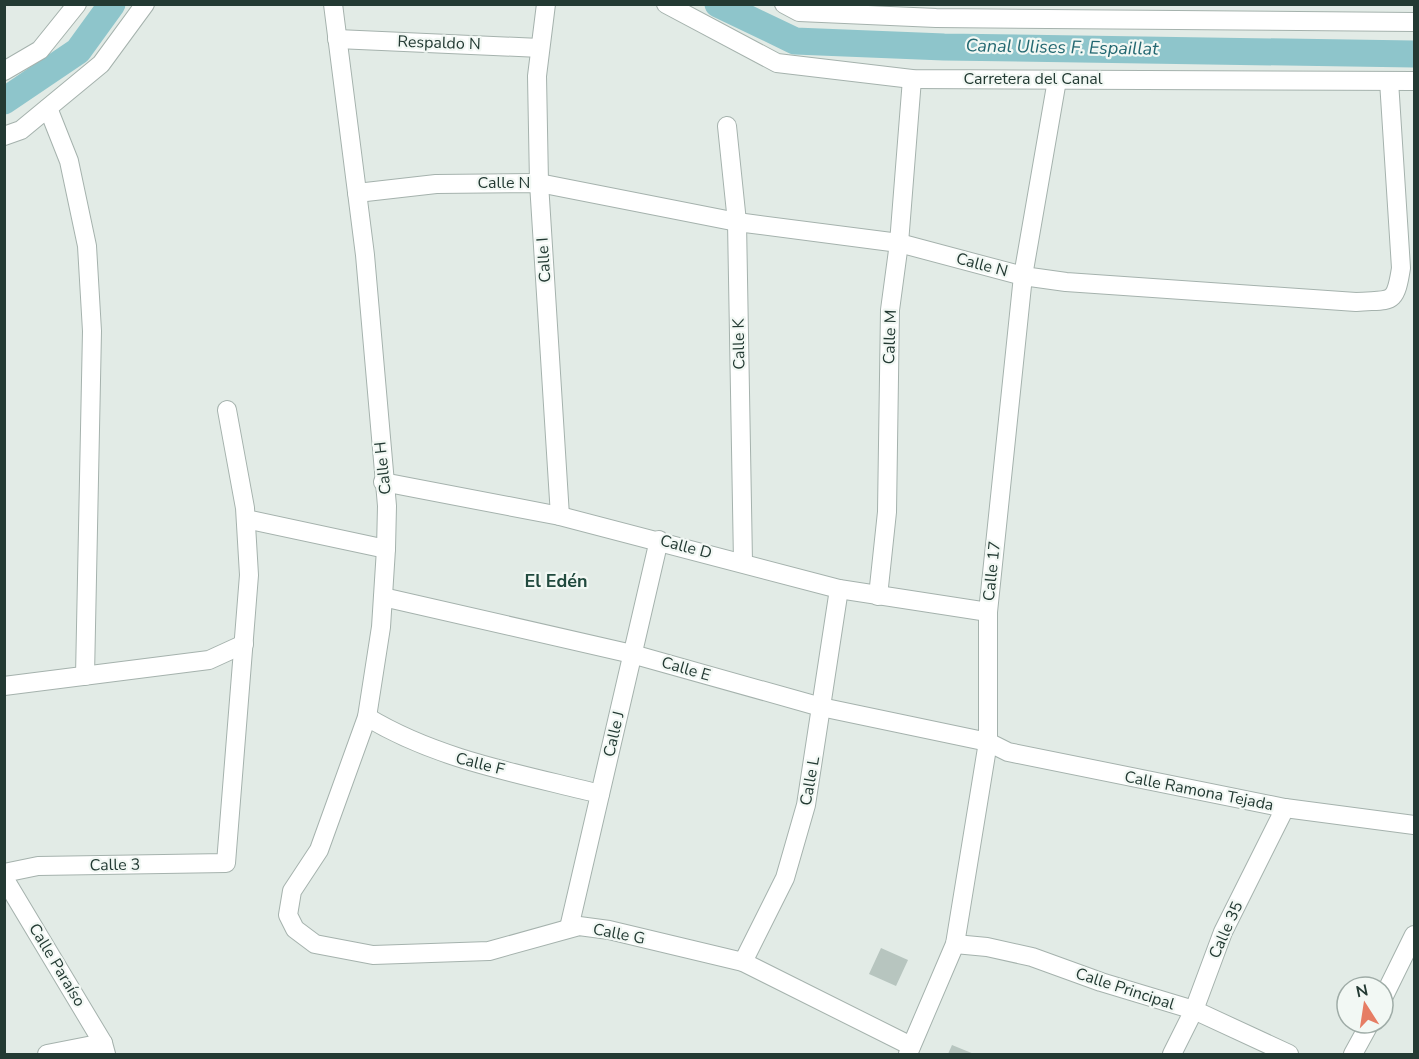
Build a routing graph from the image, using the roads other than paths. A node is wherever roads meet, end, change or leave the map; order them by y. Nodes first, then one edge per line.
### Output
1 (77, 4) edge
2 (145, 4) edge
3 (333, 4) edge
4 (546, 4) edge
5 (666, 4) edge
6 (794, 7) edge
7 (937, 11) edge
8 (1376, 13) edge
9 (1414, 22) edge
10 (337, 39) junction
11 (540, 48) junction
12 (4, 71) edge
13 (912, 79) junction
14 (1057, 80) junction
15 (1389, 81) junction
16 (1414, 81) edge
17 (48, 108) junction
18 (727, 126) dead end
19 (4, 136) edge
20 (539, 183) junction
21 (357, 192) junction
22 (737, 222) junction
23 (899, 243) junction
24 (1023, 276) junction
25 (227, 410) dead end
26 (383, 482) junction
27 (560, 516) junction
28 (246, 519) junction
29 (659, 540) junction
30 (386, 549) junction
31 (743, 562) junction
32 (839, 590) junction
33 (878, 596) junction
34 (383, 597) junction
35 (988, 612) junction
36 (244, 644) junction
37 (632, 654) junction
38 (85, 676) junction
39 (4, 686) edge
40 (821, 707) junction
41 (367, 717) junction
42 (988, 742) junction
43 (600, 794) junction
44 (1285, 808) junction
45 (1414, 825) edge
46 (4, 873) edge
47 (4, 878) edge
48 (288, 915) joint
49 (569, 928) junction
50 (1414, 935) edge
51 (955, 944) junction
52 (743, 962) junction
53 (1394, 975) edge
54 (1194, 1010) junction
55 (1363, 1035) edge
56 (105, 1049) edge
57 (909, 1050) edge
58 (46, 1054) edge
59 (1172, 1054) edge
60 (1289, 1054) edge
61 (1353, 1054) edge

1 - 12 street
2 - 17 street
3 - 10 street, Calle H
4 - 11 street, Calle I
5 - 13 street, Carretera del Canal
6 - 7 street
7 - 8 street
8 - 9 street
10 - 11 street, Respaldo N
10 - 21 street, Calle H
11 - 20 street, Calle I
13 - 14 street, Carretera del Canal
13 - 23 street, Calle M
14 - 15 street, Carretera del Canal
14 - 24 street, Calle 17
15 - 16 street, Carretera del Canal
15 - 24 street, Calle N
17 - 19 street
17 - 38 street
18 - 22 street, Calle K
20 - 21 street, Calle N
20 - 22 street, Calle N
20 - 27 street, Calle I
21 - 26 street, Calle H
22 - 23 street, Calle N
22 - 31 street, Calle K
23 - 24 street, Calle N
23 - 33 street, Calle M
24 - 35 street, Calle 17
25 - 28 street
26 - 27 street, Calle D
26 - 30 street, Calle H
27 - 29 street, Calle D
28 - 30 street
28 - 36 street
29 - 31 street, Calle D
29 - 37 street, Calle J
30 - 34 street, Calle H
31 - 32 street, Calle D
32 - 33 street, Calle D
32 - 40 street, Calle L
33 - 35 street, Calle D
34 - 37 street, Calle E
34 - 41 street, Calle H
35 - 42 street, Calle 17
36 - 38 street
36 - 46 street, Calle 3
37 - 40 street, Calle E
37 - 43 street, Calle J
38 - 39 street
40 - 42 street, Calle E
40 - 52 street, Calle L
41 - 43 street, Calle F
41 - 48 street, Calle H
42 - 44 street, Calle Ramona Tejada
42 - 51 street, Calle 17
43 - 49 street, Calle J
44 - 45 street, Calle Ramona Tejada
44 - 54 street, Calle 35
47 - 56 street, Calle Paraíso
48 - 49 street, Calle G
49 - 52 street, Calle G
50 - 53 street
51 - 54 street, Calle Principal
51 - 57 street, Calle 17
52 - 57 street, Calle G
54 - 59 street, Calle 35
54 - 60 street, Calle Principal
55 - 61 street
56 - 58 street

